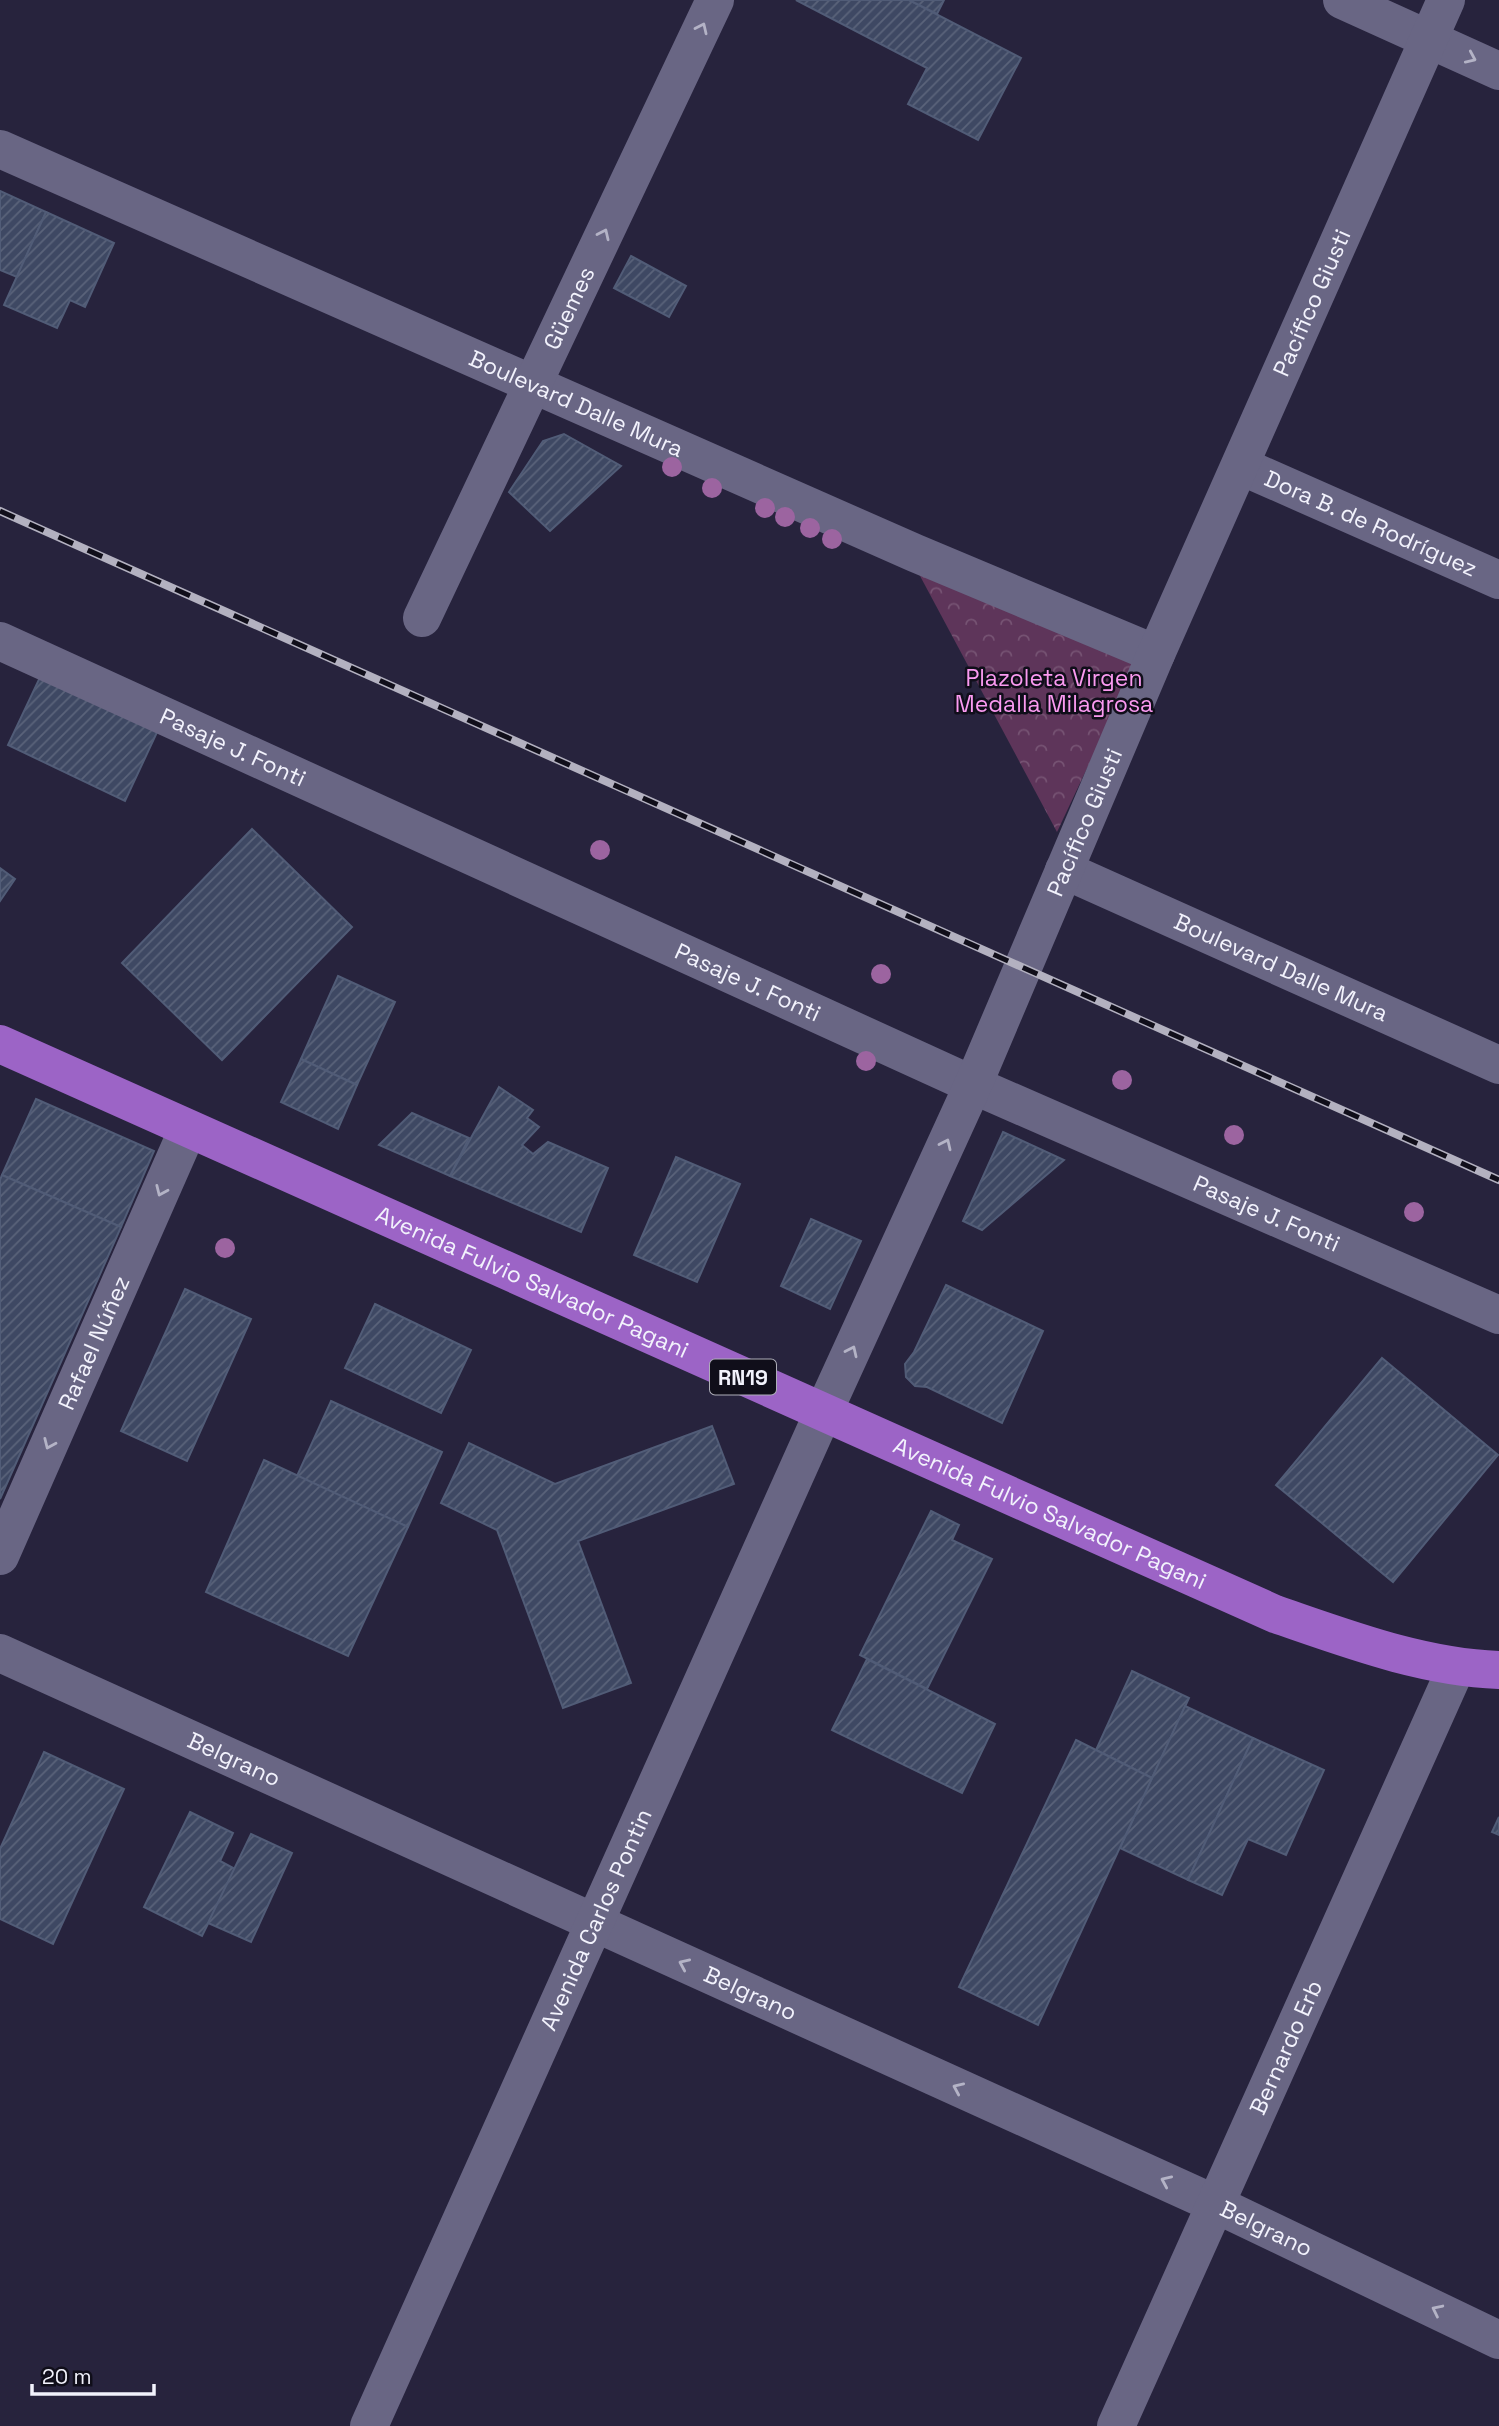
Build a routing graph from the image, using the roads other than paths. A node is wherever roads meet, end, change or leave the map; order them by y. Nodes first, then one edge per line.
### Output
1 (715, 0) edge
2 (1342, 0) edge
3 (1446, 0) edge
4 (1429, 39) junction
5 (1499, 71) edge
6 (0, 149) edge
7 (533, 384) junction
8 (1241, 466) junction
9 (1499, 580) edge
10 (422, 618) dead end
11 (0, 641) edge
12 (1156, 654) junction
13 (1064, 870) junction
14 (0, 1044) edge
15 (1499, 1065) edge
16 (973, 1085) junction
17 (188, 1129) junction
18 (1499, 1315) edge
19 (823, 1413) junction
20 (0, 1556) edge
21 (0, 1653) edge
22 (1456, 1668) junction
23 (1499, 1670) edge
24 (596, 1924) junction
25 (1213, 2203) junction
26 (1499, 2340) edge
27 (369, 2426) edge
28 (1116, 2426) edge

7 -> 1 street, Güemes
2 - 4 street
3 - 4 street, Pacífico Giusti
4 -> 5 street
4 - 8 street, Pacífico Giusti
6 - 7 street, Boulevard Dalle Mura
7 - 10 street, Güemes
7 - 12 street, Boulevard Dalle Mura
8 - 9 street, Dora B. de Rodríguez
8 - 12 street, Pacífico Giusti
11 - 16 street, Pasaje J. Fonti
12 - 13 street, Pacífico Giusti
13 - 15 street, Boulevard Dalle Mura
13 - 16 street, Pacífico Giusti
14 - 17 highway, Avenida Fulvio Salvador Pagani / RN19
16 - 18 street, Pasaje J. Fonti
19 -> 16 street, Pacífico Giusti
17 - 19 highway, Avenida Fulvio Salvador Pagani / RN19
17 -> 20 street, Rafael Núñez
19 - 22 highway, Avenida Fulvio Salvador Pagani / RN19
19 - 24 street, Avenida Carlos Pontin
21 - 24 street, Belgrano
22 - 23 highway, Avenida Fulvio Salvador Pagani / RN19
22 - 25 street, Bernardo Erb
25 -> 24 street, Belgrano
24 - 27 street, Avenida Carlos Pontin
26 -> 25 street, Belgrano
25 - 28 street, Bernardo Erb

